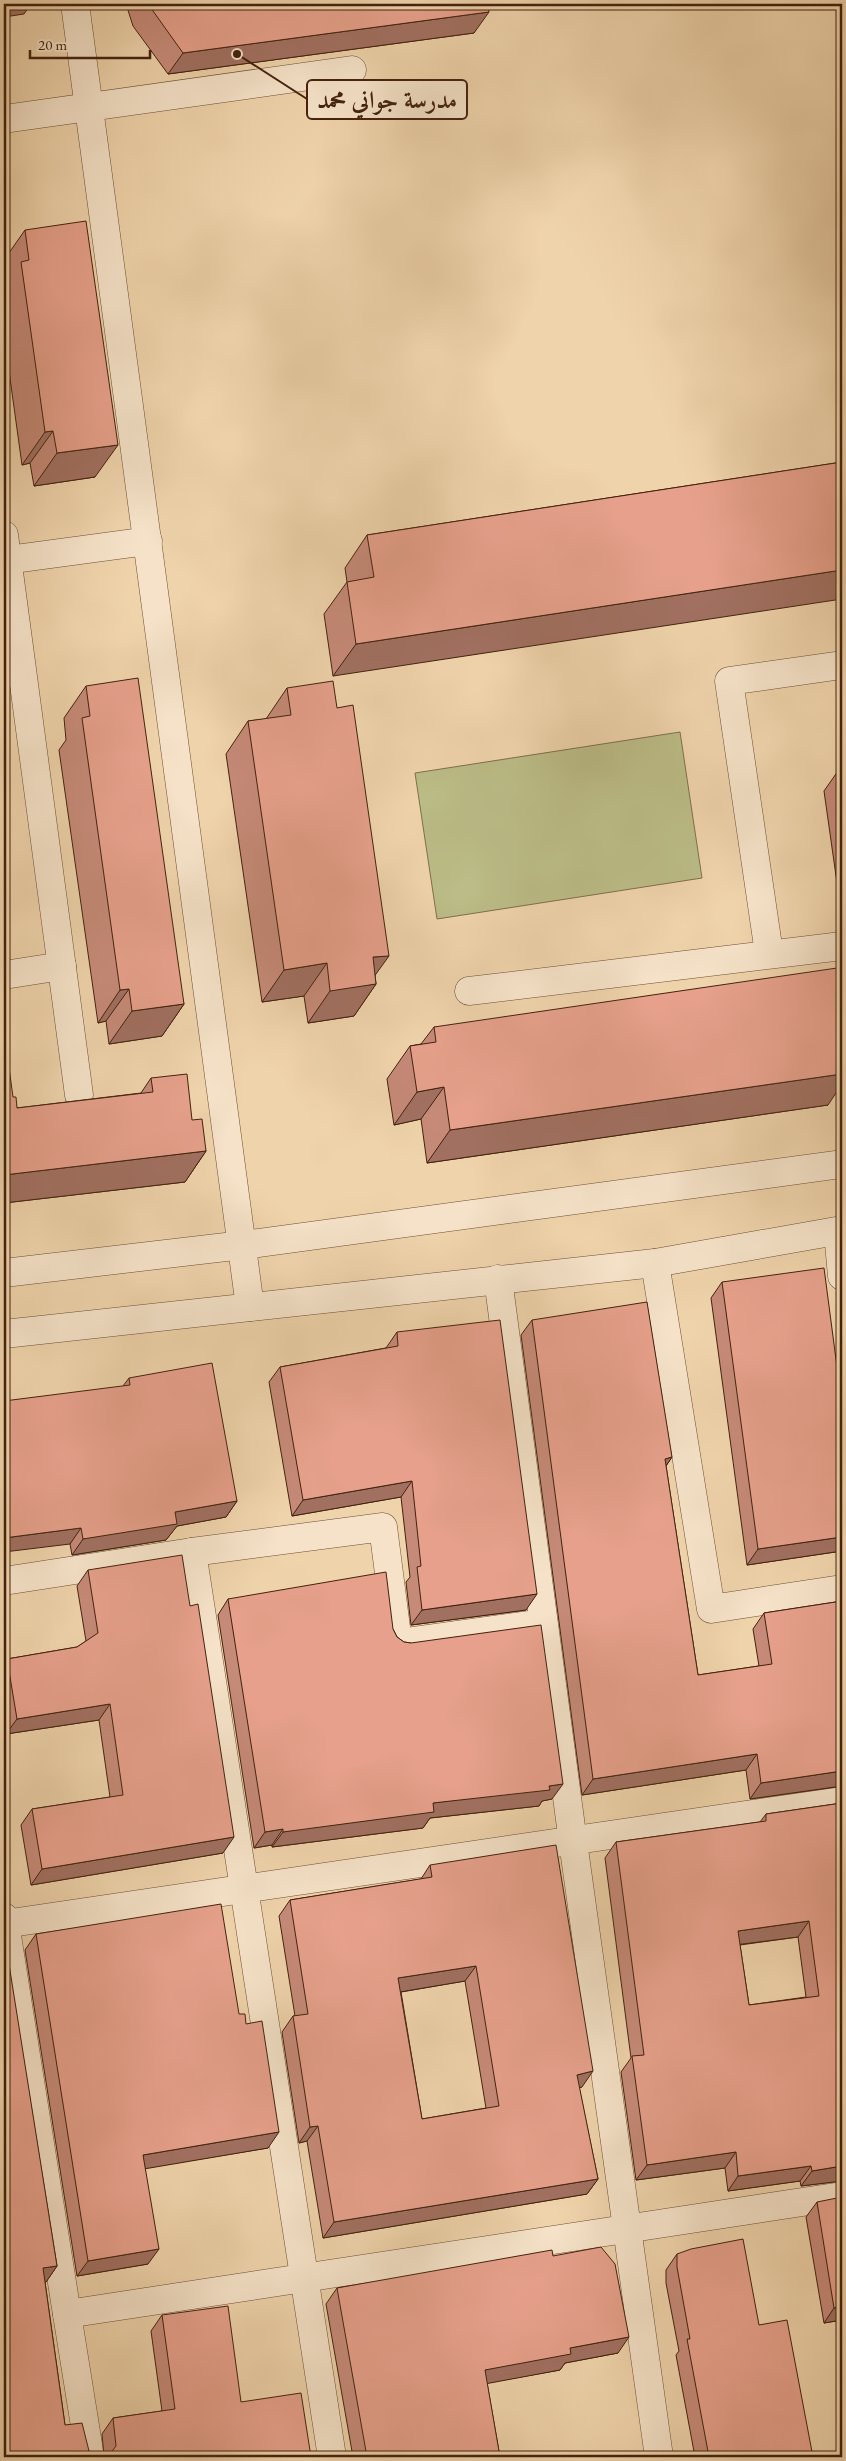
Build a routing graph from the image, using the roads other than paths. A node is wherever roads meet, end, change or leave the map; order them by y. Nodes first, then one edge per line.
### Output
1 (75, 4) edge
2 (352, 70) dead end
3 (89, 108) junction
4 (4, 119) edge
5 (148, 541) junction
6 (5, 548) edge
7 (842, 665) edge
8 (842, 946) edge
9 (769, 953) junction
10 (62, 966) junction
11 (4, 975) edge
12 (469, 991) dead end
13 (79, 1095) dead end
14 (842, 1164) edge
15 (840, 1231) edge
16 (243, 1246) junction
17 (655, 1262) junction
18 (4, 1273) edge
19 (842, 1276) edge
20 (498, 1279) junction
21 (250, 1307) junction
22 (4, 1334) edge
23 (192, 1552) junction
24 (4, 1581) edge
25 (842, 1589) edge
26 (543, 1623) junction
27 (842, 1800) edge
28 (573, 1842) junction
29 (244, 1889) junction
30 (4, 1922) edge
31 (842, 2196) edge
32 (626, 2231) junction
33 (304, 2278) junction
34 (67, 2314) junction
35 (90, 2457) edge
36 (332, 2457) edge
37 (658, 2457) edge

1 - 3 street
2 - 3 street
3 - 4 street
3 - 5 street
5 - 6 street
5 - 16 street
6 - 10 street
7 - 9 street
8 - 9 street
9 - 12 street
10 - 11 street
10 - 13 street
14 - 16 street
15 - 17 street
15 - 19 street
16 - 18 street
16 - 21 street
17 - 20 street
17 - 25 street
20 - 21 street
20 - 26 street
21 - 22 street
23 - 24 street
23 - 26 street
23 - 29 street
26 - 28 street
27 - 28 street
28 - 29 street
28 - 32 street
29 - 30 street
29 - 33 street
30 - 34 street
31 - 32 street
32 - 33 street
32 - 37 street
33 - 34 street
33 - 36 street
34 - 35 street

